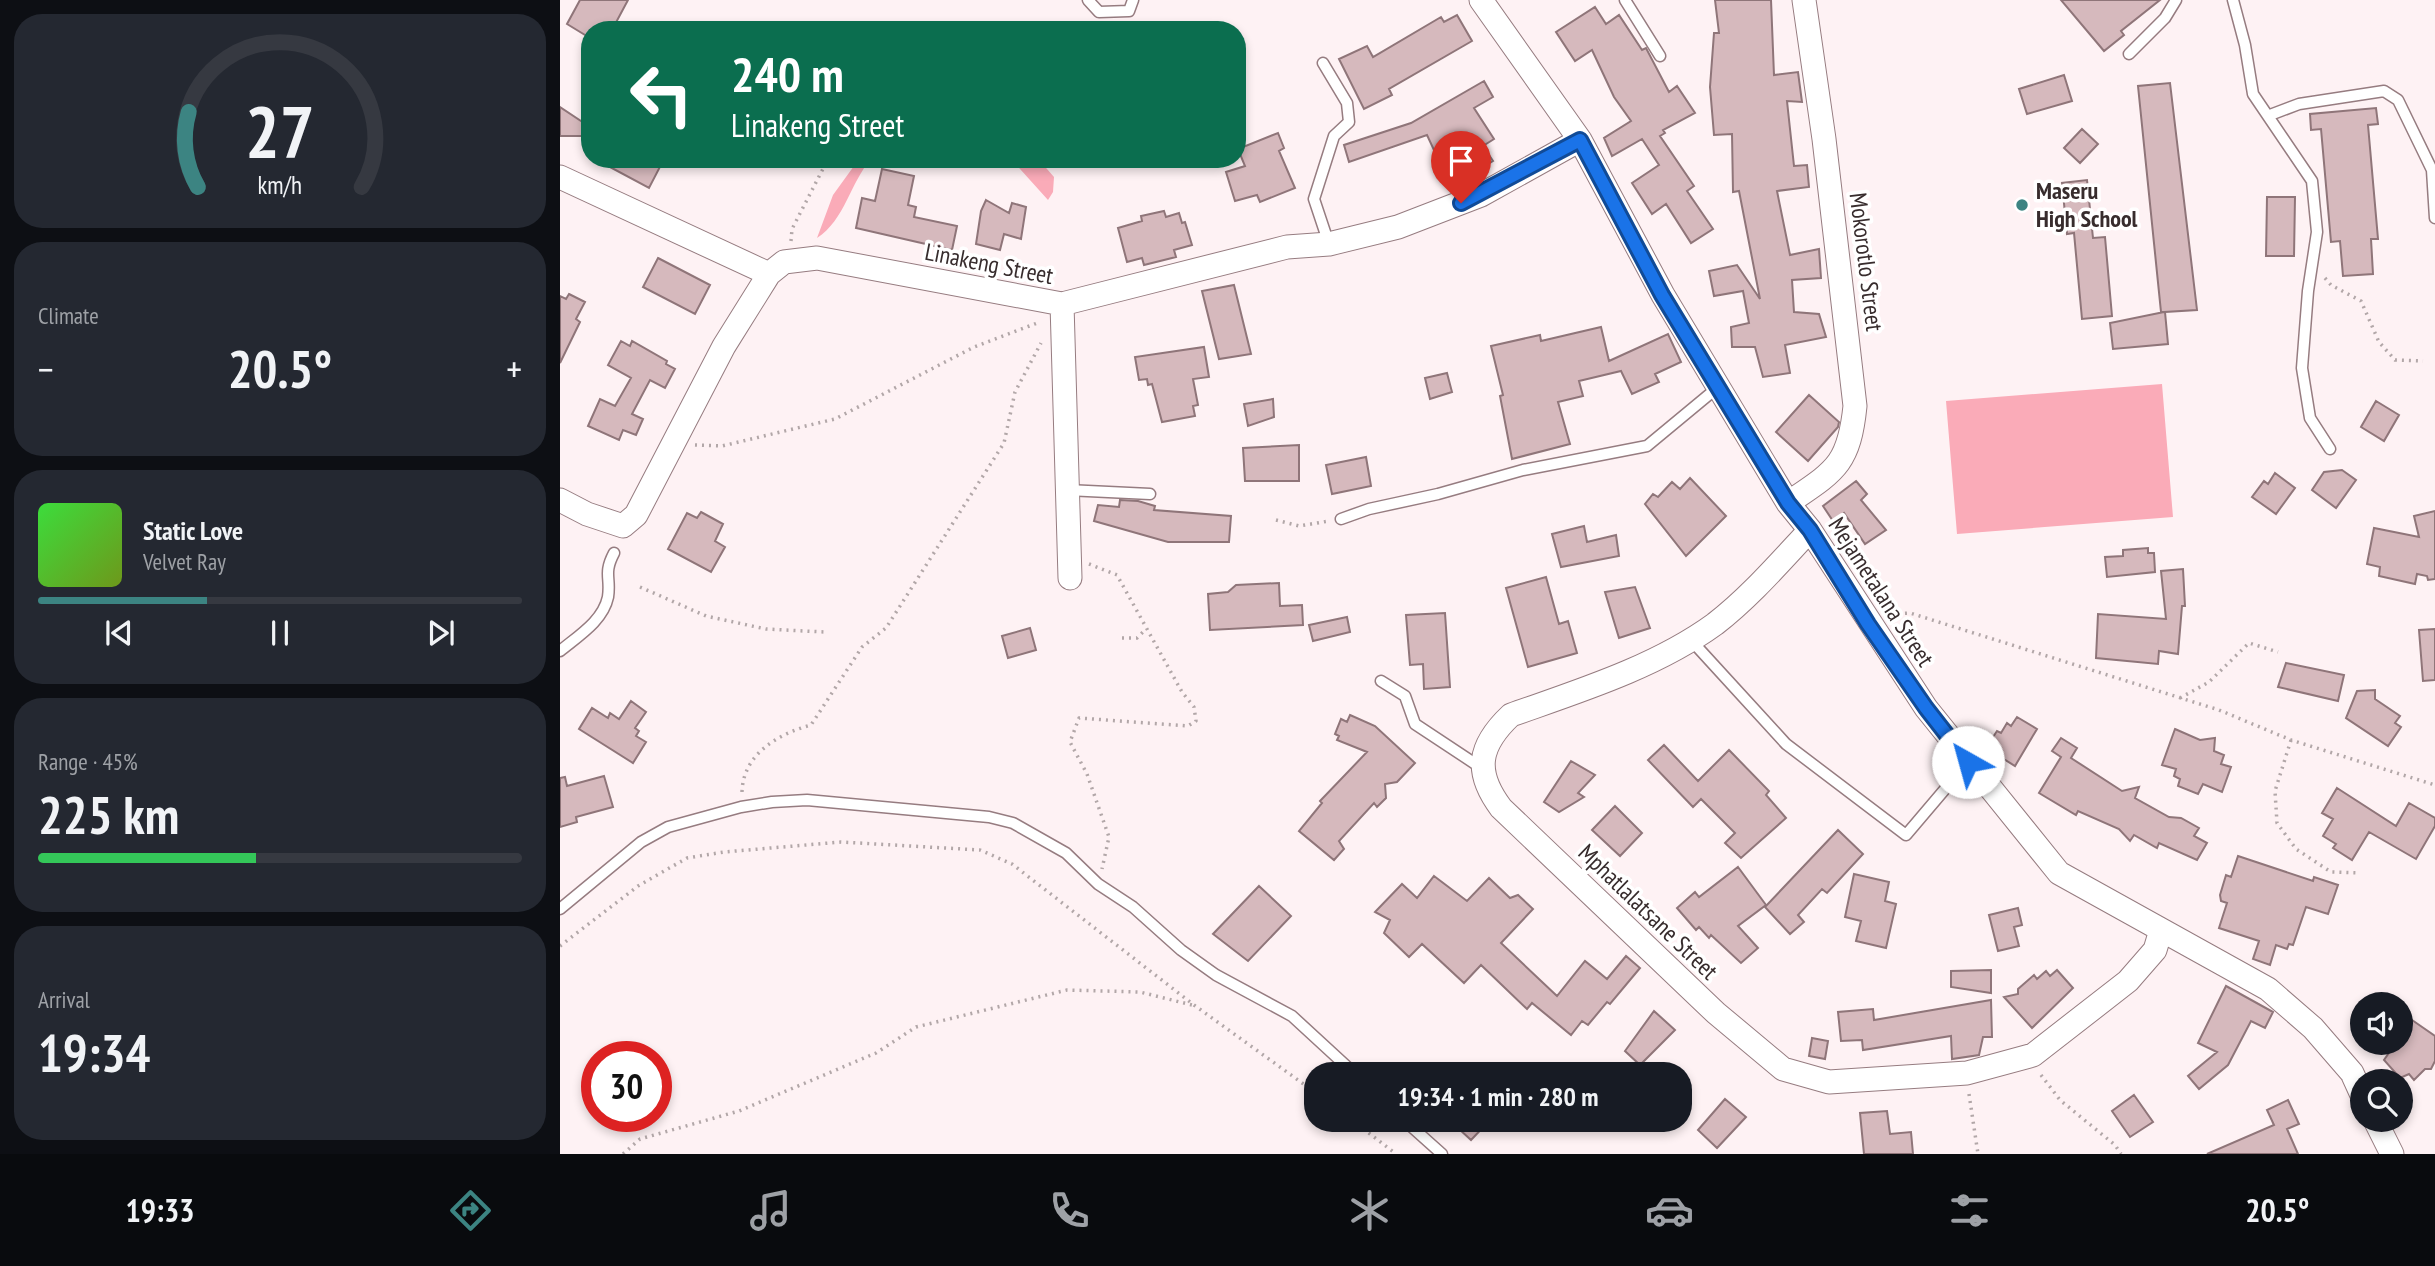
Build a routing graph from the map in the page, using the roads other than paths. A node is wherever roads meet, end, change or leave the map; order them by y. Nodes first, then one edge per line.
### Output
1 (1088, 0) edge
2 (1133, 0) edge
3 (1481, 0) edge
4 (1625, 0) edge
5 (1804, 0) edge
6 (2176, 0) edge
7 (2233, 0) edge
8 (2129, 54) dead end
9 (1660, 56) dead end
10 (1323, 63) dead end
11 (2270, 115) junction
12 (1580, 140) junction
13 (560, 177) edge
14 (2435, 218) edge
15 (1329, 244) junction
16 (769, 274) junction
17 (1062, 304) junction
18 (1717, 388) junction
19 (2330, 449) dead end
20 (1068, 490) junction
21 (1150, 494) dead end
22 (560, 500) edge
23 (1788, 503) junction
24 (1341, 519) road end
25 (1810, 530) junction
26 (614, 553) dead end
27 (1070, 569) road end
28 (1690, 639) junction
29 (560, 651) edge
30 (1381, 681) dead end
31 (1968, 762) junction
32 (1483, 769) junction
33 (560, 909) edge
34 (2161, 930) junction
35 (1342, 1062) edge
36 (2350, 1072) edge
37 (1417, 1132) edge
38 (2381, 1132) edge
39 (1442, 1154) edge
40 (2392, 1154) edge

1 - 2 lane
3 - 12 street, Mejametalana Street
4 - 9 lane
5 - 23 street, Mokorotlo Street
6 - 8 lane
7 - 11 lane
10 - 15 lane
11 - 14 lane
11 - 19 lane
12 - 15 street, Linakeng Street
12 - 18 street, Mejametalana Street
13 - 16 street
15 - 17 street, Linakeng Street
16 - 17 street, Linakeng Street
16 - 22 street
17 - 20 street
18 - 23 street, Mejametalana Street
18 - 24 lane
20 - 21 lane
20 - 27 street
23 - 25 street, Mejametalana Street
25 - 28 street
25 - 31 street, Mejametalana Street
26 - 29 lane
28 - 31 lane
28 - 32 street
30 - 32 lane
31 - 34 street, Mejametalana Street
32 - 34 street, Mphatlalatsane Street
33 - 35 lane
34 - 36 street, Mejametalana Street
37 - 39 lane
38 - 40 street

